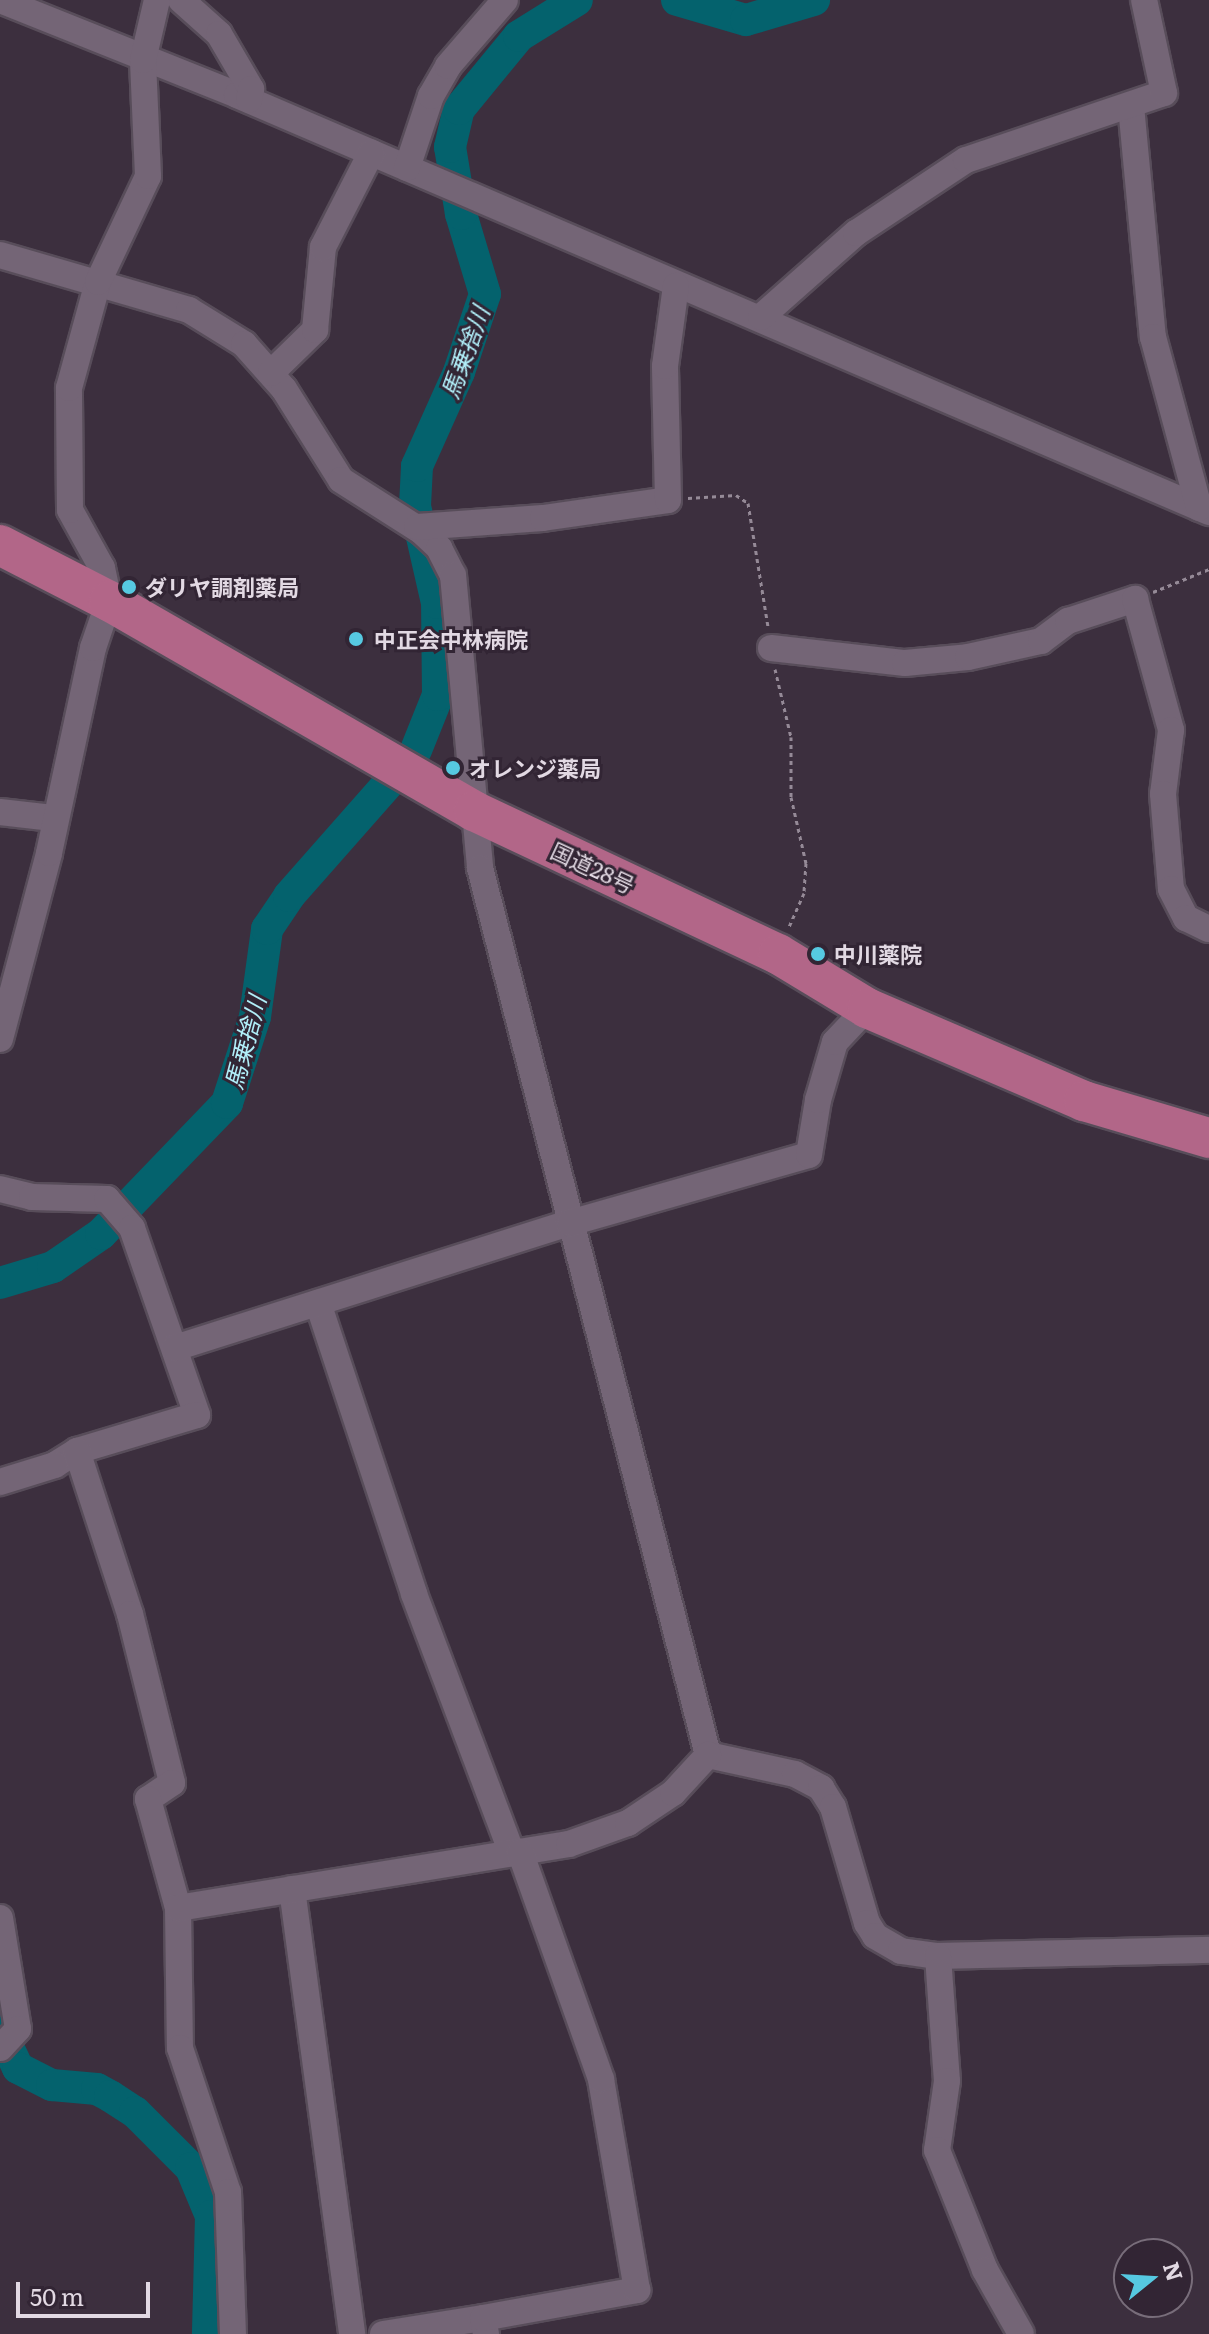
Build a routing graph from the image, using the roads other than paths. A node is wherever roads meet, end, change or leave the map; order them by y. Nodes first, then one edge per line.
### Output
1 (0, 0) edge
2 (157, 0) edge
3 (181, 0) edge
4 (1144, 0) edge
5 (499, 2) edge
6 (143, 60) junction
7 (249, 100) junction
8 (1131, 106) junction
9 (371, 153) junction
10 (407, 168) junction
11 (0, 255) edge
12 (98, 282) junction
13 (676, 286) junction
14 (761, 317) junction
15 (271, 373) junction
16 (1204, 510) edge
17 (417, 527) junction
18 (0, 545) edge
19 (109, 601) junction
20 (771, 648) road end
21 (474, 811) junction
22 (0, 812) edge
23 (53, 818) junction
24 (1209, 929) edge
25 (867, 1008) junction
26 (0, 1039) edge
27 (1209, 1138) edge
28 (0, 1189) edge
29 (570, 1223) junction
30 (318, 1303) junction
31 (175, 1348) junction
32 (77, 1451) junction
33 (0, 1482) edge
34 (708, 1755) junction
35 (516, 1853) junction
36 (292, 1889) junction
37 (178, 1908) junction
38 (0, 1918) edge
39 (1209, 1950) edge
40 (938, 1956) junction
41 (0, 2048) edge
42 (484, 2326) edge
43 (233, 2334) edge
44 (352, 2334) edge
45 (383, 2334) edge
46 (1021, 2334) edge

1 - 6 street
2 - 6 street
3 - 7 street
4 - 8 street
5 - 10 street
6 - 7 street
6 - 12 street
7 - 9 street
8 - 14 street
8 - 16 street
9 - 10 street
9 - 15 street
10 - 13 street
11 - 12 street
12 - 15 street
12 - 19 street
13 - 14 street
13 - 17 street
14 - 16 street
15 - 17 street
17 - 21 street
18 - 19 highway, 国道28号
19 - 21 highway, 国道28号
19 - 23 street
20 - 24 street
21 - 25 highway, 国道28号
21 - 29 street
22 - 23 street
23 - 26 street
25 - 27 highway, 国道28号
25 - 29 street
28 - 31 street
29 - 30 street
29 - 34 street
30 - 31 street
30 - 35 street
31 - 32 street
32 - 33 street
32 - 37 street
34 - 35 street
34 - 40 street
35 - 36 street
35 - 42 street
36 - 37 street
36 - 44 street
37 - 43 street
38 - 41 street
39 - 40 street
40 - 46 street
42 - 45 street

